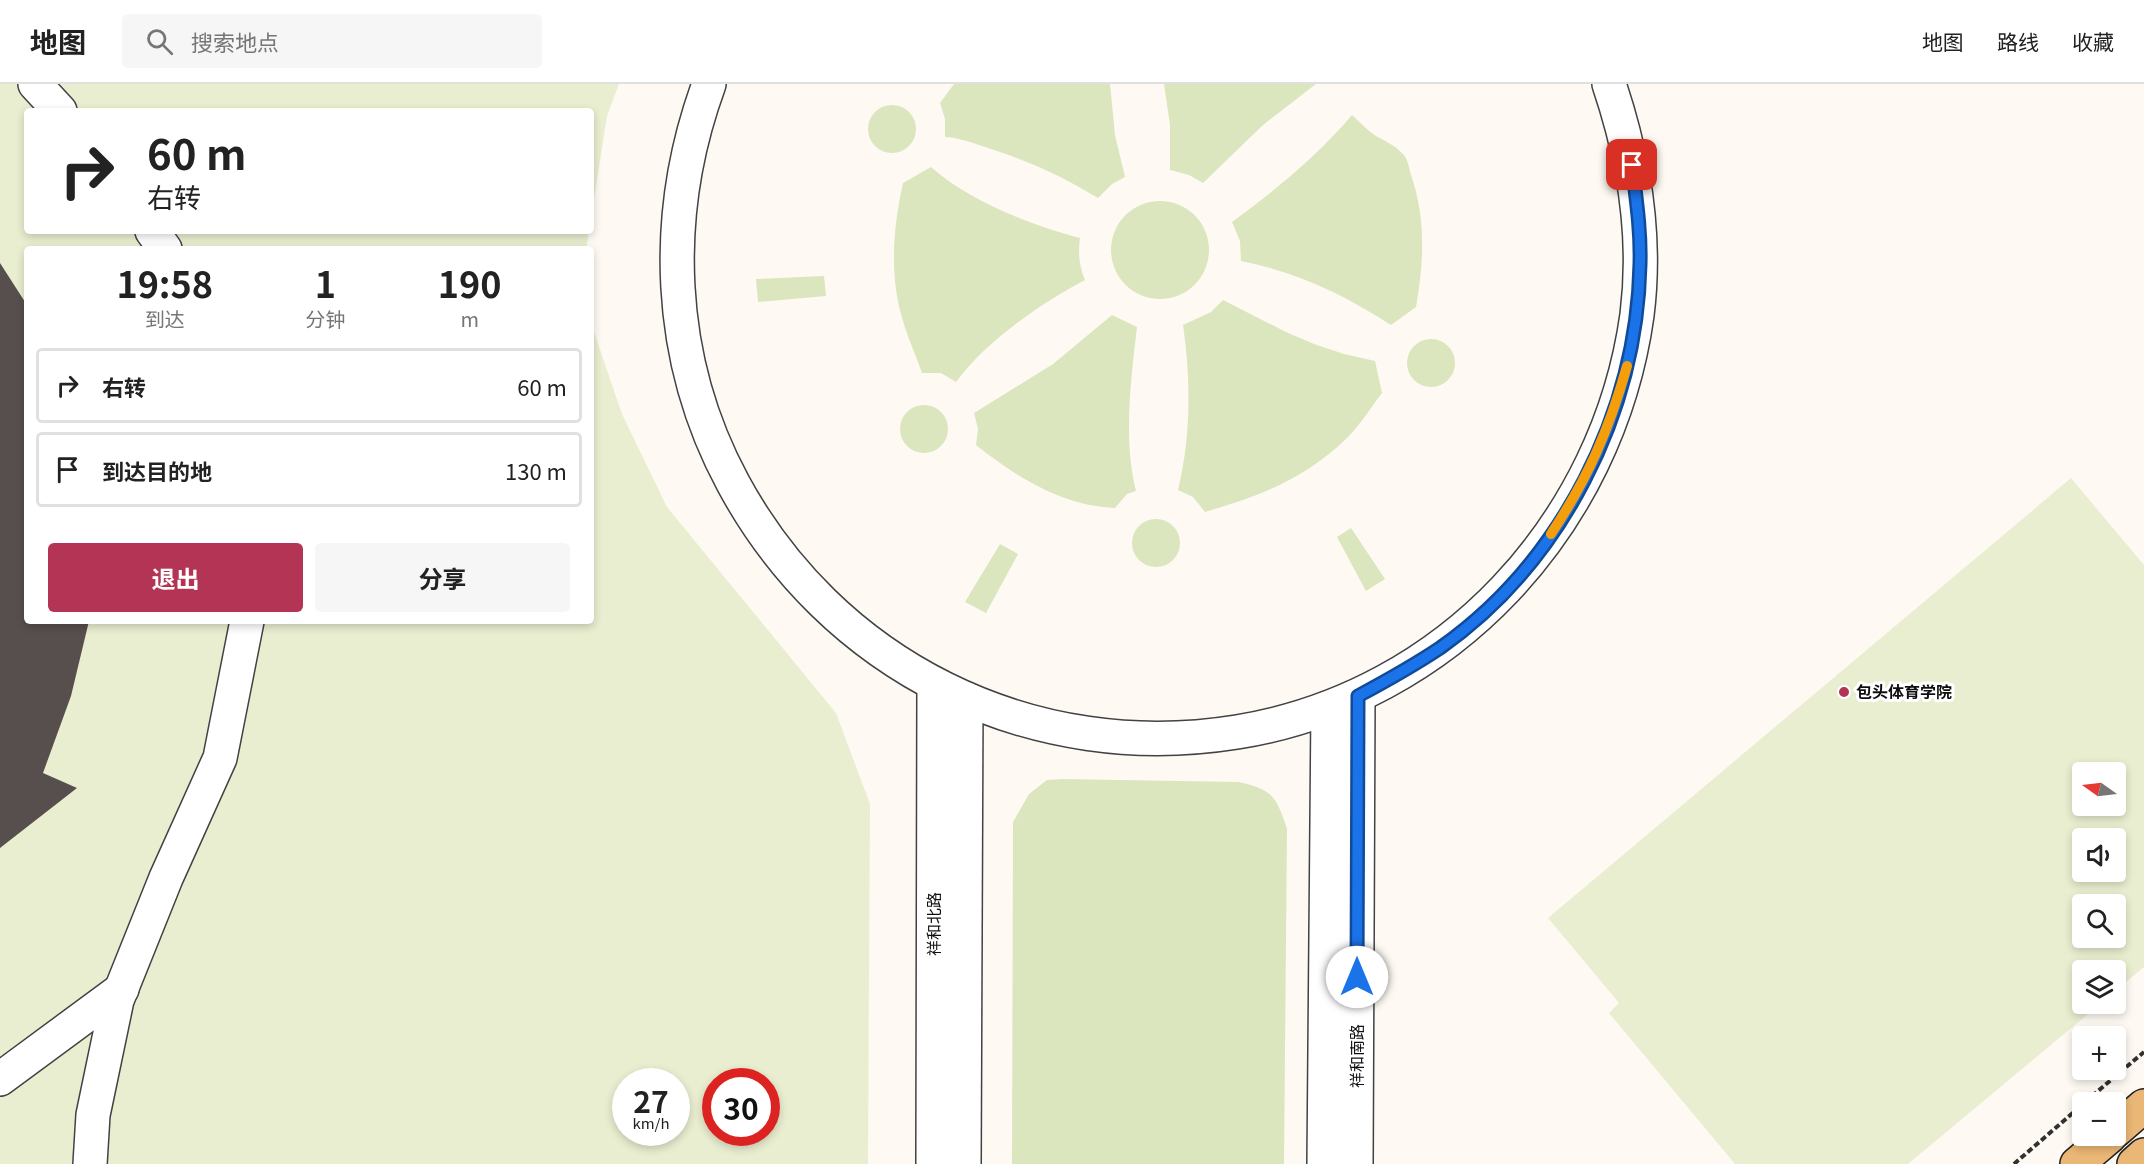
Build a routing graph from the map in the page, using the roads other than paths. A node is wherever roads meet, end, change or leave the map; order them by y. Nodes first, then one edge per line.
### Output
1 (35, 84) edge
2 (709, 84) edge
3 (1609, 84) edge
4 (57, 108) edge
5 (246, 624) edge
6 (934, 684) junction
7 (1358, 696) junction
8 (966, 699) junction
9 (1328, 708) junction
10 (122, 989) junction
11 (0, 1079) edge
12 (2144, 1106) edge
13 (2126, 1122) edge
14 (2098, 1146) edge
15 (2144, 1155) edge
16 (90, 1164) edge
17 (933, 1164) edge
18 (964, 1164) edge
19 (1324, 1164) edge
20 (1356, 1164) edge
21 (2077, 1164) edge
22 (2134, 1164) edge

1 - 4 street
2 - 6 street
3 - 7 street
5 - 10 street
6 - 8 street
6 - 17 street, 祥和北路
7 - 9 street
7 - 20 street, 祥和南路
8 - 9 street
8 - 18 street, 祥和北路
9 - 19 street, 祥和南路
10 - 11 street
10 - 16 street
12 - 13 main road
14 - 21 main road
15 - 22 main road

